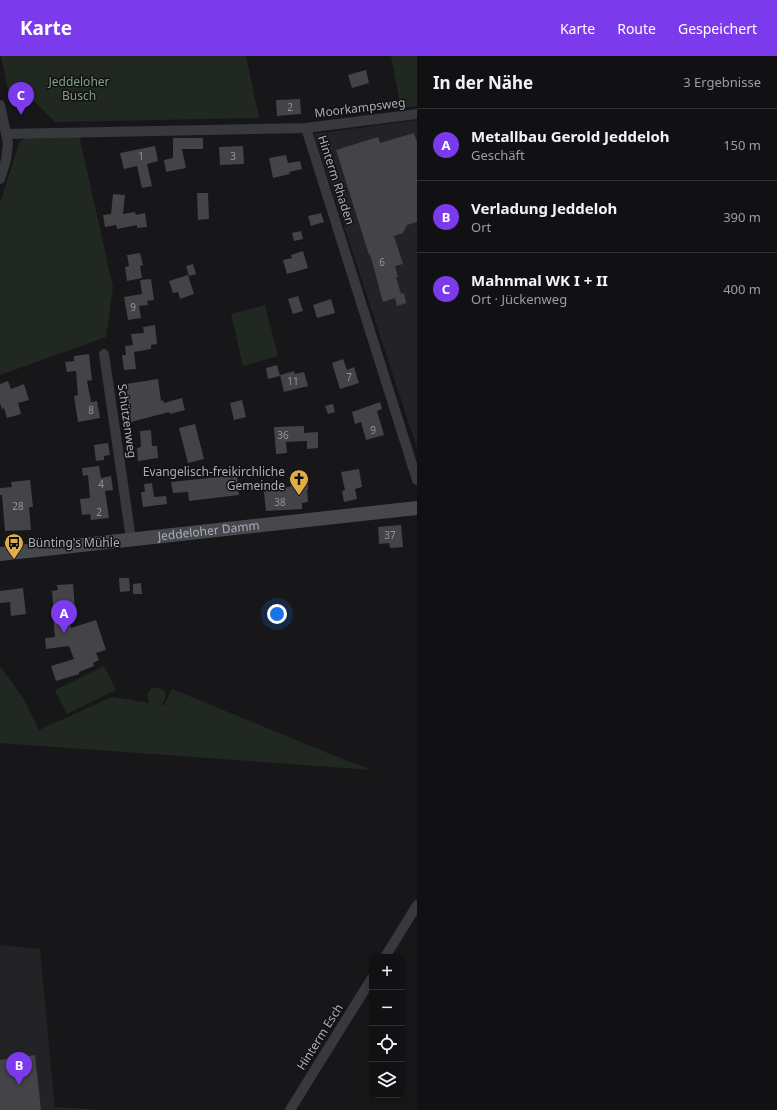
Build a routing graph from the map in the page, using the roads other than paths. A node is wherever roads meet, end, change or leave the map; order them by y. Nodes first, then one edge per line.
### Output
1 (0, 105) edge
2 (417, 114) edge
3 (306, 128) junction
4 (6, 134) junction
5 (0, 179) edge
6 (104, 354) dead end
7 (417, 480) edge
8 (417, 508) edge
9 (131, 539) junction
10 (0, 554) edge
11 (417, 905) edge
12 (387, 954) edge
13 (369, 983) edge
14 (290, 1110) edge

1 - 4 street
2 - 3 street, Moorkampsweg
3 - 4 street, Hinterm Rhaden
3 - 7 street, Hinterm Rhaden
4 - 5 street
6 - 9 street, Schützenweg
8 - 9 main road, Jeddeloher Damm
9 - 10 main road, Jeddeloher Damm
11 - 12 street
13 - 14 street, Hinterm Esch

